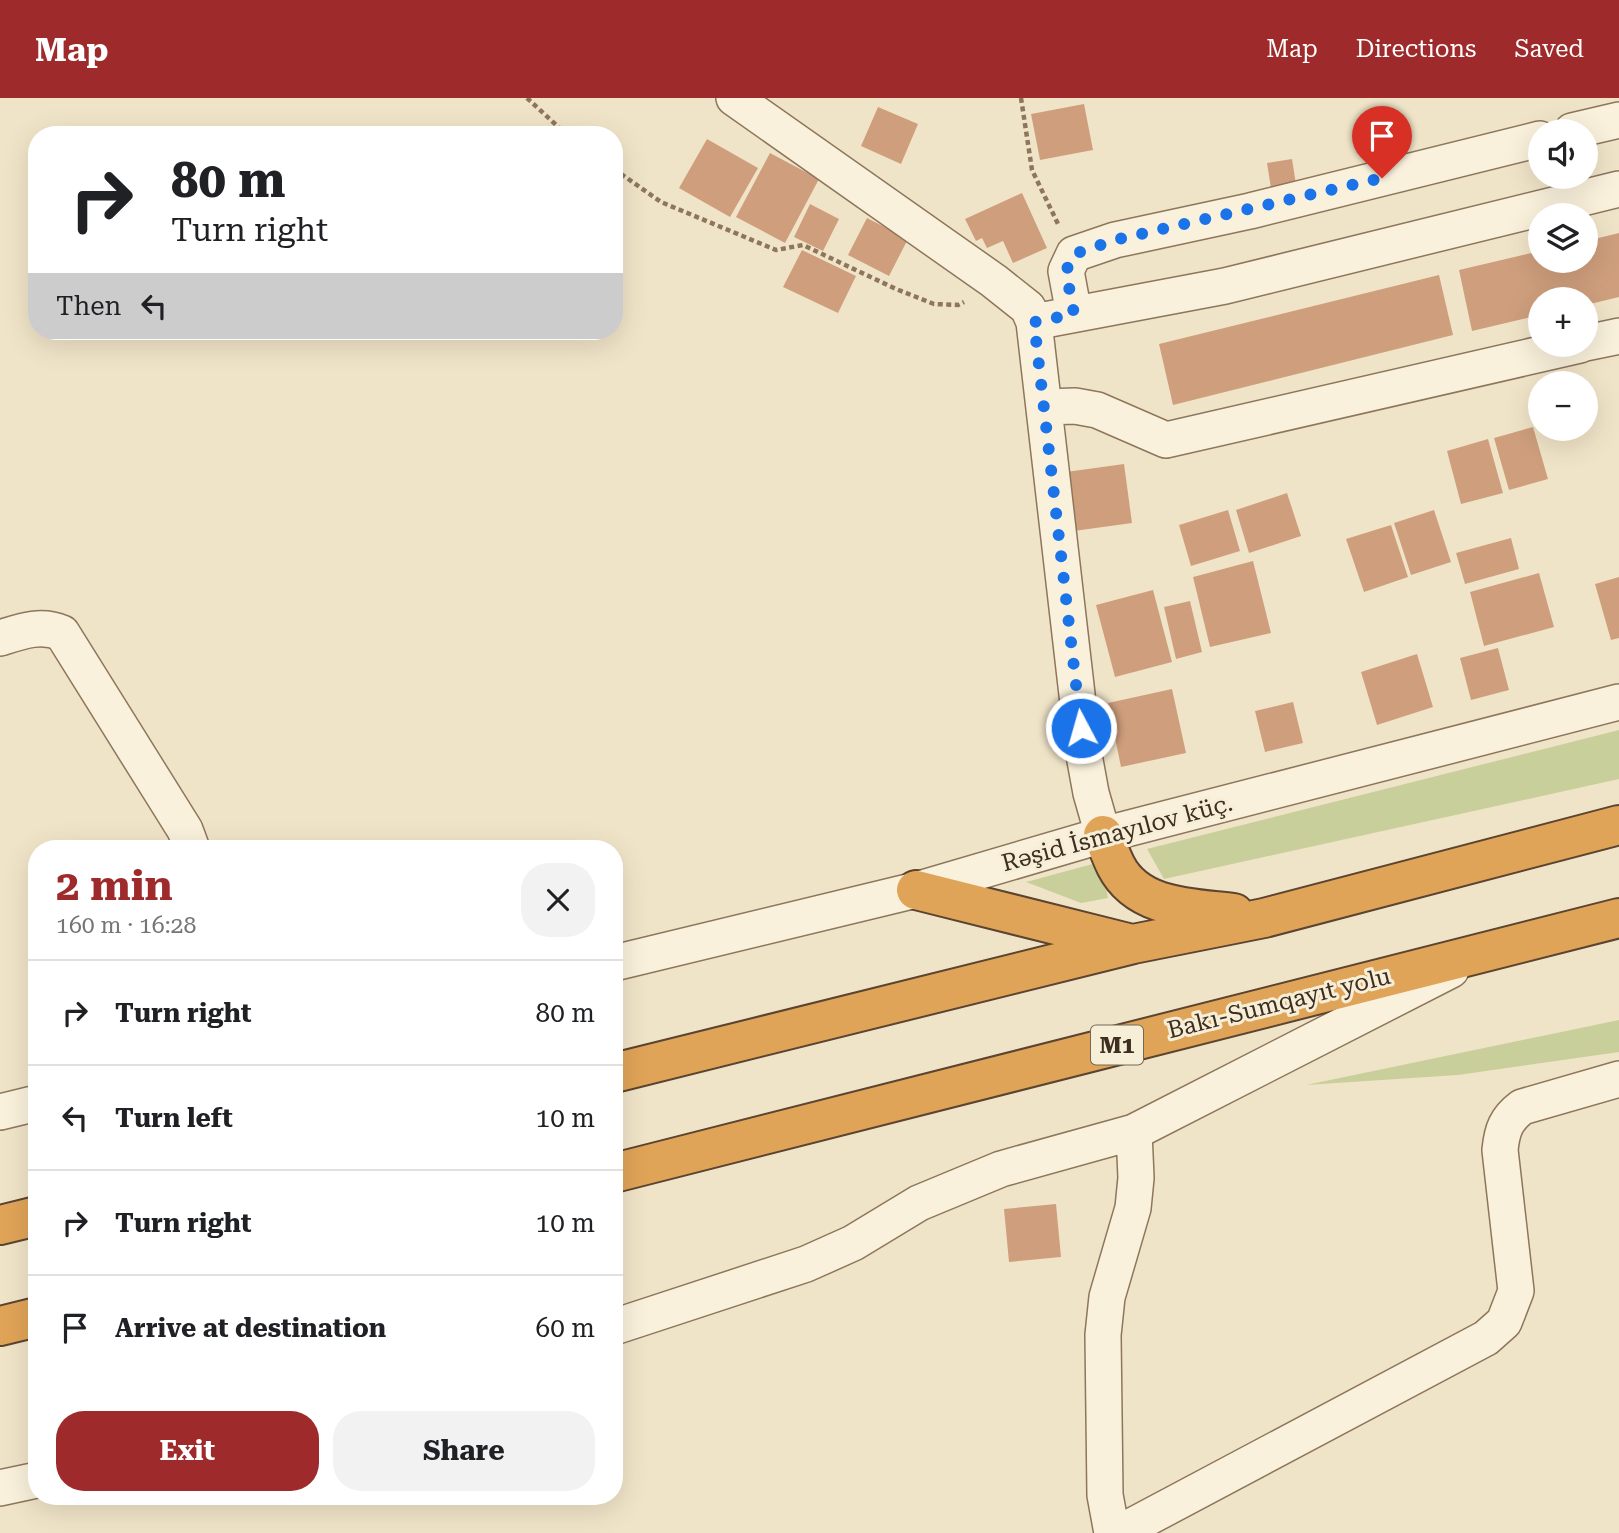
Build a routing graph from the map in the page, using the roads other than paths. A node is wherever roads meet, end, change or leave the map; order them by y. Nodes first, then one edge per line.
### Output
1 (734, 98) edge
2 (1619, 120) edge
3 (1598, 125) edge
4 (1528, 142) edge
5 (1619, 189) edge
6 (1074, 314) junction
7 (1034, 322) junction
8 (1619, 336) edge
9 (1598, 341) edge
10 (1528, 357) edge
11 (1045, 407) junction
12 (0, 638) edge
13 (1619, 702) edge
14 (1619, 825) edge
15 (1104, 835) junction
16 (189, 840) edge
17 (916, 890) junction
18 (1264, 918) junction
19 (1619, 918) edge
20 (1619, 931) edge
21 (1133, 944) junction
22 (1493, 949) junction
23 (623, 961) edge
24 (623, 1071) edge
25 (1619, 1079) edge
26 (28, 1105) edge
27 (0, 1112) edge
28 (1134, 1132) junction
29 (623, 1171) edge
30 (28, 1218) edge
31 (0, 1225) edge
32 (28, 1319) edge
33 (623, 1324) edge
34 (0, 1326) edge
35 (28, 1482) edge
36 (0, 1488) edge
37 (1112, 1533) edge
38 (1124, 1533) edge

1 - 7 street
2 - 3 street
4 - 6 street
5 - 6 street
6 - 7 street
7 - 11 street
8 - 9 street
10 - 11 street
11 - 15 street
12 - 16 street
13 - 15 street, Rəşid İsmayılov küç.
14 - 18 highway
15 - 17 street, Rəşid İsmayılov küç.
15 - 18 highway
17 - 21 highway
17 - 23 street, Rəşid İsmayılov küç.
18 - 21 highway
19 - 22 highway, Bakı-Sumqayıt yolu / M1
20 - 22 highway
21 - 24 highway
22 - 28 street
22 - 29 highway, Bakı-Sumqayıt yolu / M1
25 - 38 street
26 - 27 street
28 - 33 street
28 - 37 street
30 - 31 highway
32 - 34 highway
35 - 36 street

